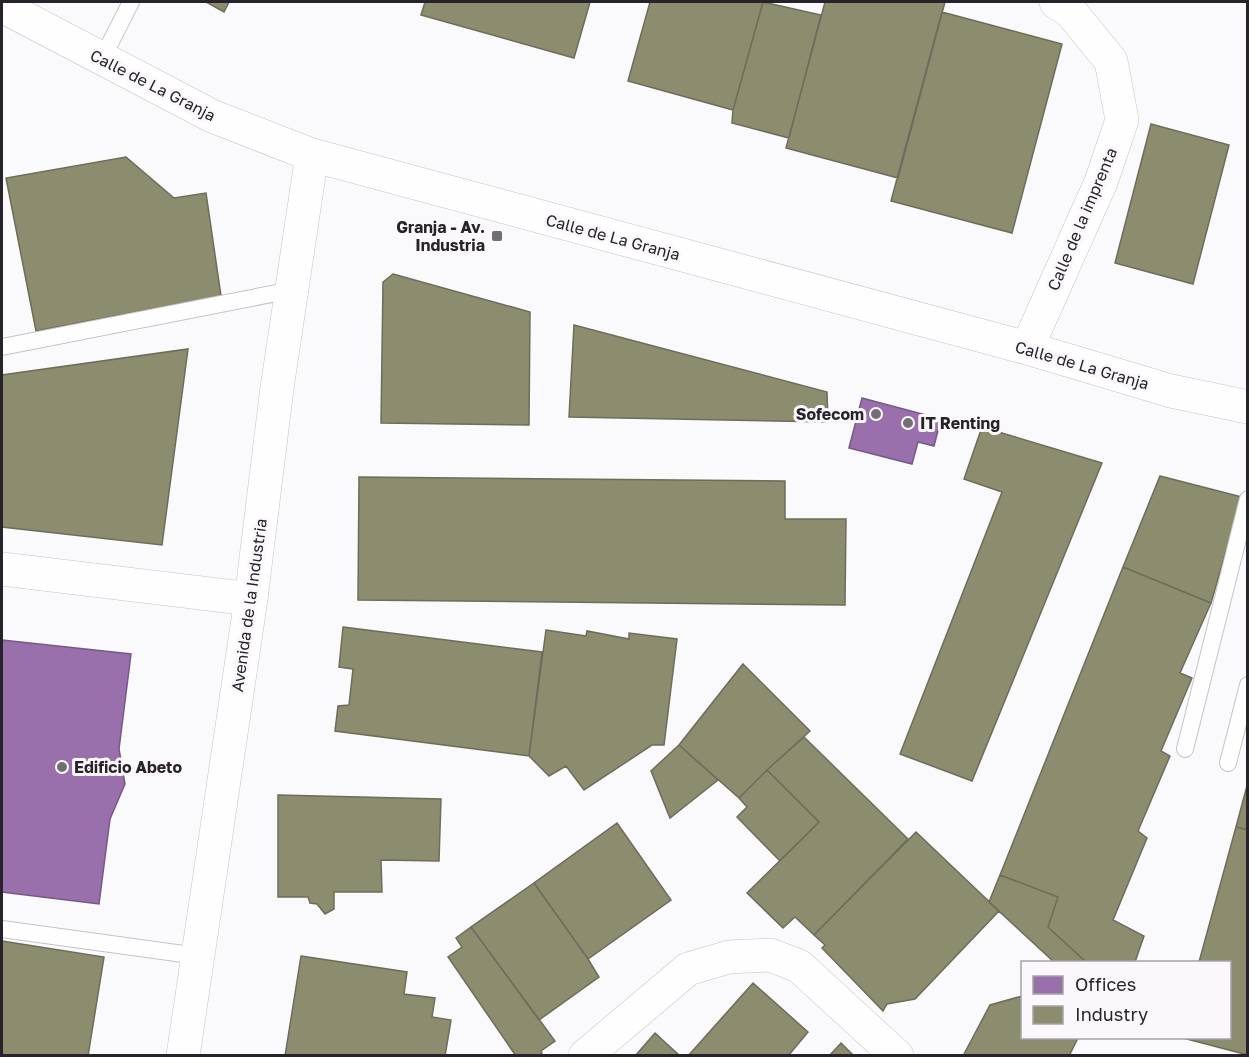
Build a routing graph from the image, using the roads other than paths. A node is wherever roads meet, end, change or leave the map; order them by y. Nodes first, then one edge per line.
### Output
1 (131, 2) edge
2 (1056, 2) edge
3 (2, 6) edge
4 (102, 58) junction
5 (312, 154) junction
6 (292, 290) junction
7 (2, 347) edge
8 (1027, 348) junction
9 (1248, 407) edge
10 (1248, 499) edge
11 (2, 569) edge
12 (251, 599) junction
13 (1248, 685) edge
14 (1185, 749) dead end
15 (1228, 763) dead end
16 (2, 929) edge
17 (198, 956) junction
18 (183, 1056) edge
19 (585, 1056) edge
20 (897, 1056) edge

1 - 4 lane
2 - 8 street, Calle de la imprenta
3 - 4 street, Calle de La Granja
4 - 5 street, Calle de La Granja
5 - 6 street, Avenida de la Industria
5 - 8 street, Calle de La Granja
6 - 7 lane
6 - 12 street, Avenida de la Industria
8 - 9 street, Calle de La Granja
10 - 14 lane
11 - 12 street
12 - 17 street, Avenida de la Industria
13 - 15 lane
16 - 17 lane
17 - 18 street, Avenida de la Industria
19 - 20 street

